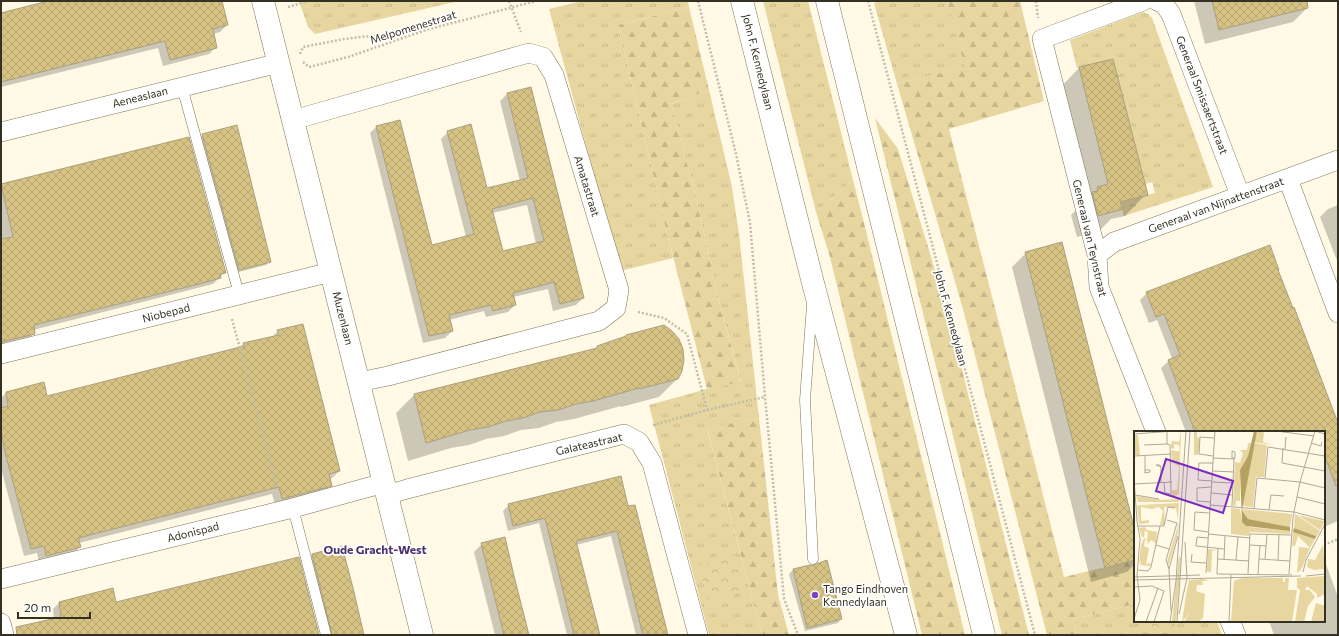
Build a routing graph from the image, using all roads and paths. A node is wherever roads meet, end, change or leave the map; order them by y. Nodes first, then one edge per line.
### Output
1 (263, 1) edge
2 (308, 1) edge
3 (509, 1) edge
4 (536, 1) edge
5 (698, 1) edge
6 (742, 1) edge
7 (827, 1) edge
8 (868, 1) edge
9 (1143, 1) edge
10 (1157, 1) edge
11 (300, 3) dead end
12 (511, 7) junction
13 (426, 30) junction
14 (528, 53) junction
15 (289, 60) junction
16 (182, 87) junction
17 (293, 120) junction
18 (1, 132) edge
19 (1338, 160) edge
20 (1288, 179) junction
21 (1240, 195) junction
22 (1096, 255) junction
23 (331, 272) junction
24 (813, 283) junction
25 (233, 296) junction
26 (616, 308) junction
27 (1338, 313) edge
28 (1, 354) edge
29 (359, 382) junction
30 (765, 396) junction
31 (707, 410) junction
32 (1156, 431) edge
33 (624, 434) junction
34 (386, 489) junction
35 (288, 509) junction
36 (1338, 539) edge
37 (1325, 545) edge
38 (813, 559) dead end
39 (1, 579) edge
40 (1230, 622) edge
41 (1, 623) edge
42 (4, 635) edge
43 (326, 635) edge
44 (422, 635) edge
45 (698, 635) edge
46 (798, 635) edge
47 (906, 635) edge
48 (984, 635) edge
49 (1035, 635) edge
50 (1236, 635) edge

1 - 15 main road, Muzenlaan
2 - 11 path
3 - 12 path
4 - 12 path, Melpomenestraat
5 - 30 path
6 - 24 main road, John F. Kennedylaan
7 - 48 main road
8 - 49 path, John F. Kennedylaan
9 - 22 street, Generaal van Teynstraat
10 - 21 street, Generaal Smissaertstraat
12 - 13 path, Melpomenestraat
12 - 14 path
13 - 15 path
13 - 15 path, Melpomenestraat
14 - 17 street
14 - 26 street, Amatastraat
15 - 16 street, Aeneaslaan
15 - 17 main road, Muzenlaan
16 - 18 street, Aeneaslaan
16 - 25 lane
17 - 23 main road, Muzenlaan
19 - 20 street, Generaal van Nijnattenstraat
20 - 21 street, Generaal van Nijnattenstraat
20 - 27 street
21 - 22 street, Generaal van Nijnattenstraat
22 - 32 street, Generaal van Teynstraat
23 - 25 street, Niobepad
23 - 29 main road, Muzenlaan
24 - 38 lane
24 - 47 main road, John F. Kennedylaan
25 - 28 street, Niobepad
25 - 35 path
26 - 29 street
26 - 31 path
29 - 34 main road, Muzenlaan
30 - 31 path
30 - 46 path
31 - 33 path
33 - 34 street, Galateastraat
33 - 45 street, Galateastraat
34 - 35 street, Adonispad
34 - 44 main road, Muzenlaan
35 - 39 street, Adonispad
35 - 43 lane
36 - 37 path
40 - 50 street
41 - 42 street

